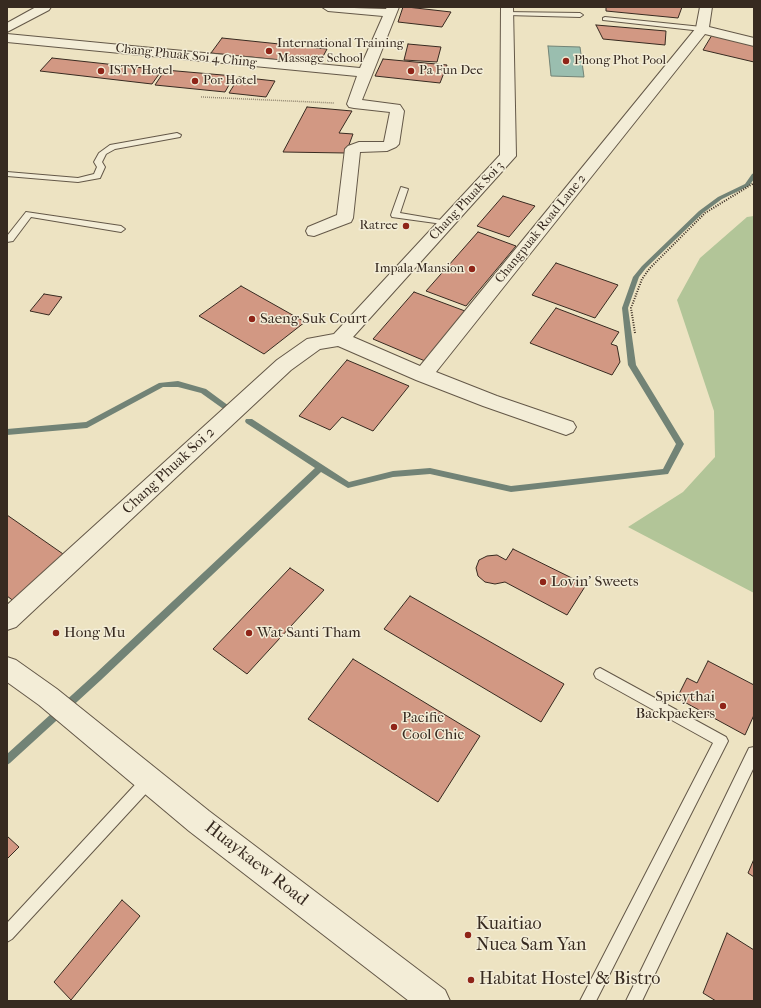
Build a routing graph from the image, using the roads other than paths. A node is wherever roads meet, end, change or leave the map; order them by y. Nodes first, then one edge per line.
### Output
1 (328, 7) edge
2 (706, 7) edge
3 (44, 8) edge
4 (392, 10) edge
5 (507, 10) edge
6 (580, 15) dead end
7 (605, 19) dead end
8 (7, 28) edge
9 (702, 29) junction
10 (7, 38) edge
11 (754, 42) edge
12 (365, 73) junction
13 (177, 135) dead end
14 (7, 174) edge
15 (404, 189) dead end
16 (447, 223) junction
17 (121, 228) dead end
18 (314, 231) dead end
19 (7, 239) edge
20 (340, 339) junction
21 (423, 375) junction
22 (566, 427) dead end
23 (7, 620) edge
24 (7, 668) edge
25 (600, 674) dead end
26 (754, 753) edge
27 (149, 780) junction
28 (7, 934) edge
29 (434, 1001) edge
30 (588, 1001) edge
31 (634, 1001) edge

1 - 4 street
2 - 9 street, Changpuak Road Lane 2
3 - 8 street
4 - 12 street
5 - 6 lane
5 - 16 street, Chang Phuak Soi 3
7 - 9 lane
9 - 11 street
9 - 21 street, Changpuak Road Lane 2
10 - 12 street, Chang Phuak Soi 4 Ching
12 - 18 street
13 - 14 lane
15 - 16 lane
16 - 20 street, Chang Phuak Soi 3
17 - 19 lane
20 - 21 street
20 - 23 street, Chang Phuak Soi 2
21 - 22 street
24 - 27 street, Huaykaew Road
25 - 30 lane
26 - 31 lane
27 - 28 lane
27 - 29 street, Huaykaew Road

